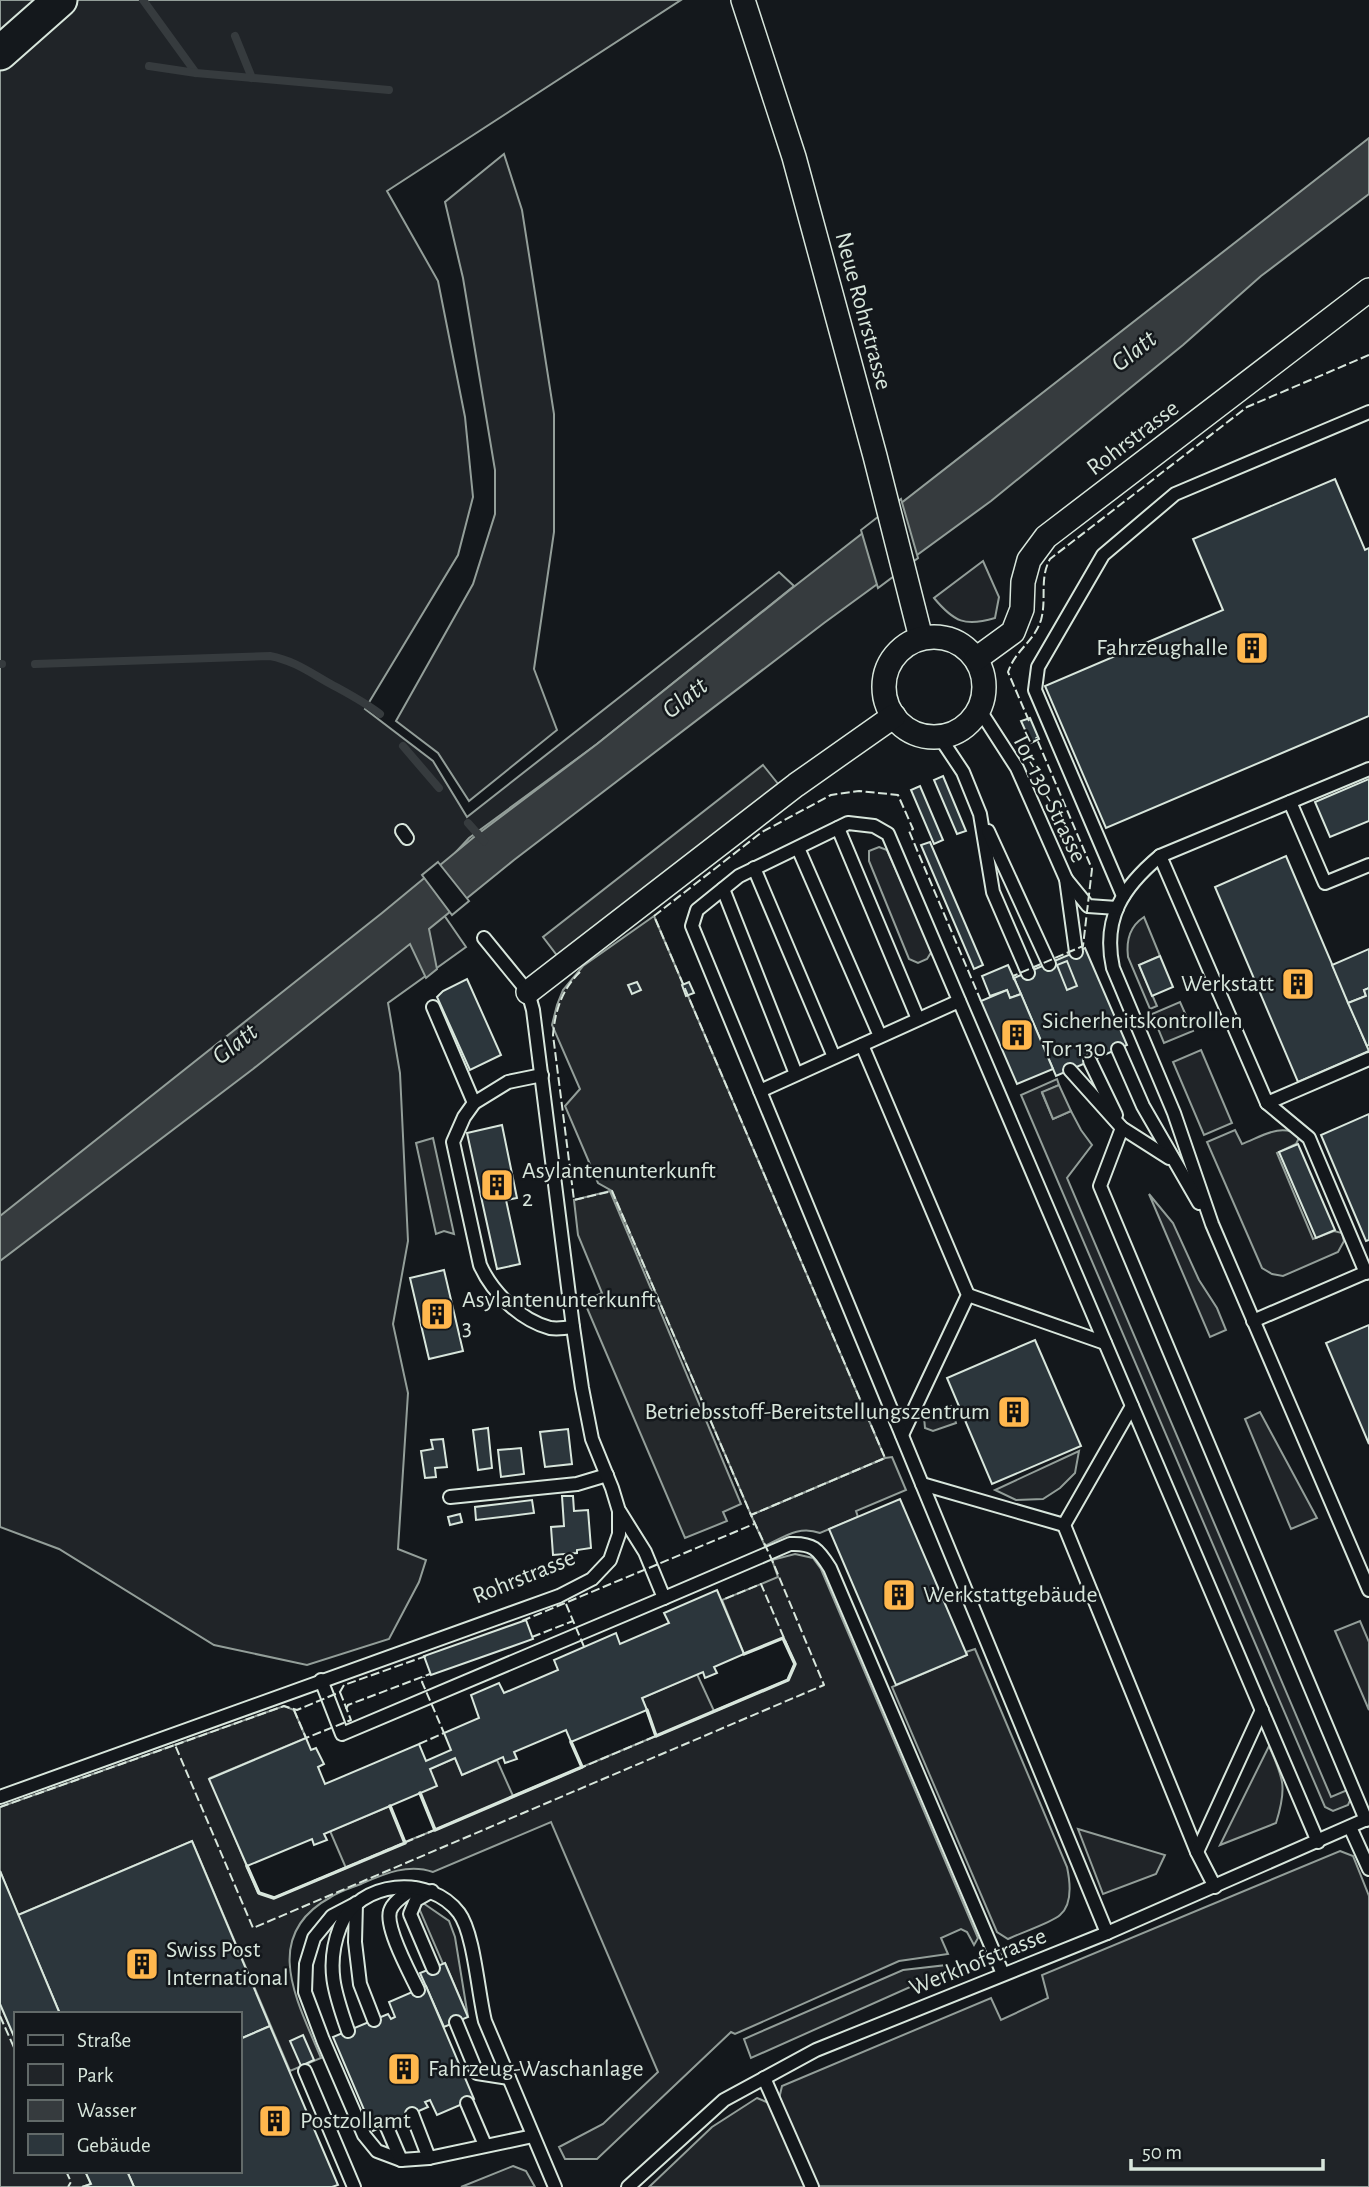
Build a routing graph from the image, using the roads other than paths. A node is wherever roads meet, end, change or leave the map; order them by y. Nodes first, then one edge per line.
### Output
1 (61, 0) edge
2 (743, 0) edge
3 (0, 53) edge
4 (1369, 290) edge
5 (1369, 412) edge
6 (921, 639) junction
7 (976, 659) junction
8 (979, 709) junction
9 (894, 716) junction
10 (939, 736) junction
11 (1369, 769) edge
12 (1290, 802) junction
13 (981, 814) junction
14 (838, 828) junction
15 (798, 848) junction
16 (1160, 856) junction
17 (1369, 865) edge
18 (754, 868) junction
19 (1066, 879) junction
20 (723, 889) junction
21 (1120, 902) junction
22 (484, 938) dead end
23 (1076, 952) dead end
24 (1049, 964) dead end
25 (1028, 972) dead end
26 (528, 992) junction
27 (959, 1001) junction
28 (433, 1007) dead end
29 (918, 1019) junction
30 (880, 1036) junction
31 (862, 1045) junction
32 (1118, 1049) dead end
33 (834, 1058) junction
34 (1369, 1059) edge
35 (1090, 1061) dead end
36 (1070, 1070) dead end
37 (796, 1074) junction
38 (542, 1075) junction
39 (760, 1091) junction
40 (474, 1103) junction
41 (1267, 1103) junction
42 (1122, 1128) junction
43 (1173, 1160) junction
44 (1212, 1224) junction
45 (1367, 1272) edge
46 (968, 1295) junction
47 (1253, 1321) junction
48 (573, 1327) junction
49 (1105, 1343) junction
50 (1132, 1406) junction
51 (902, 1435) junction
52 (607, 1475) junction
53 (922, 1484) junction
54 (450, 1497) dead end
55 (619, 1511) junction
56 (1064, 1525) junction
57 (1369, 1590) edge
58 (664, 1598) junction
59 (321, 1681) junction
60 (1262, 1710) junction
61 (0, 1797) edge
62 (1368, 1819) edge
63 (1350, 1827) junction
64 (1318, 1842) junction
65 (1197, 1852) junction
66 (1369, 1869) edge
67 (1215, 1886) junction
68 (414, 1888) junction
69 (432, 1891) junction
70 (356, 1903) junction
71 (1107, 1933) junction
72 (433, 1968) dead end
73 (1003, 1974) junction
74 (418, 1990) dead end
75 (374, 2020) dead end
76 (456, 2022) dead end
77 (348, 2031) dead end
78 (305, 2071) dead end
79 (509, 2078) junction
80 (764, 2078) junction
81 (467, 2103) dead end
82 (412, 2114) dead end
83 (386, 2125) dead end
84 (533, 2136) junction
85 (485, 2145) junction
86 (429, 2158) junction
87 (401, 2160) junction
88 (354, 2187) edge
89 (555, 2187) edge
90 (628, 2187) edge
91 (812, 2187) edge

1 - 3 main road
2 - 6 street, Neue Rohrstrasse
4 - 7 street, Rohrstrasse
5 - 21 lane
6 - 7 street
6 - 9 street
7 - 8 street
8 - 10 street
8 - 19 lane, Tor-130-Strasse
9 - 10 street
9 - 26 street
10 - 13 lane
11 - 12 lane
12 - 16 lane
12 - 17 lane
13 - 24 lane
13 - 25 lane
14 - 15 lane
14 - 27 lane
14 - 29 lane
15 - 18 lane
15 - 30 lane
16 - 21 lane
16 - 41 lane
18 - 20 lane
18 - 33 lane
19 - 21 lane
19 - 23 lane, Tor-130-Strasse
20 - 37 lane
20 - 39 lane
21 - 44 lane
22 - 26 lane, Rohrstrasse
26 - 38 lane, Rohrstrasse
27 - 29 lane
27 - 49 lane
28 - 40 lane
29 - 30 lane
30 - 31 lane
31 - 33 lane
31 - 46 lane
32 - 43 lane
33 - 37 lane
34 - 41 lane
35 - 42 lane
36 - 42 lane
37 - 39 lane
38 - 40 lane
38 - 48 lane, Rohrstrasse
39 - 51 lane
40 - 48 lane
41 - 45 lane
42 - 43 lane
42 - 62 lane
43 - 44 lane
44 - 47 lane
45 - 47 lane
46 - 49 lane
46 - 51 lane
47 - 57 lane
48 - 52 lane, Rohrstrasse
49 - 50 lane
50 - 56 lane
50 - 60 lane
51 - 53 lane
52 - 54 lane
52 - 55 lane, Rohrstrasse
53 - 56 lane
53 - 71 lane
55 - 58 lane
55 - 59 lane, Rohrstrasse
56 - 65 lane
58 - 59 lane
58 - 73 lane
59 - 61 lane, Rohrstrasse
60 - 64 lane
60 - 65 lane
62 - 63 lane, Werkhofstrasse
63 - 64 lane, Werkhofstrasse
63 - 66 lane
64 - 67 lane, Werkhofstrasse
65 - 67 lane
67 - 71 lane, Werkhofstrasse
68 - 69 lane
68 - 70 lane
68 - 74 lane
69 - 72 lane
69 - 79 lane
70 - 75 lane
70 - 77 lane
70 - 87 lane
71 - 73 lane, Werkhofstrasse
73 - 80 lane, Werkhofstrasse
76 - 79 lane
78 - 88 lane
79 - 84 lane
80 - 90 lane, Werkhofstrasse
80 - 91 lane
81 - 85 lane
82 - 86 lane
83 - 87 lane
84 - 85 lane
84 - 89 lane
85 - 86 lane
86 - 87 lane

